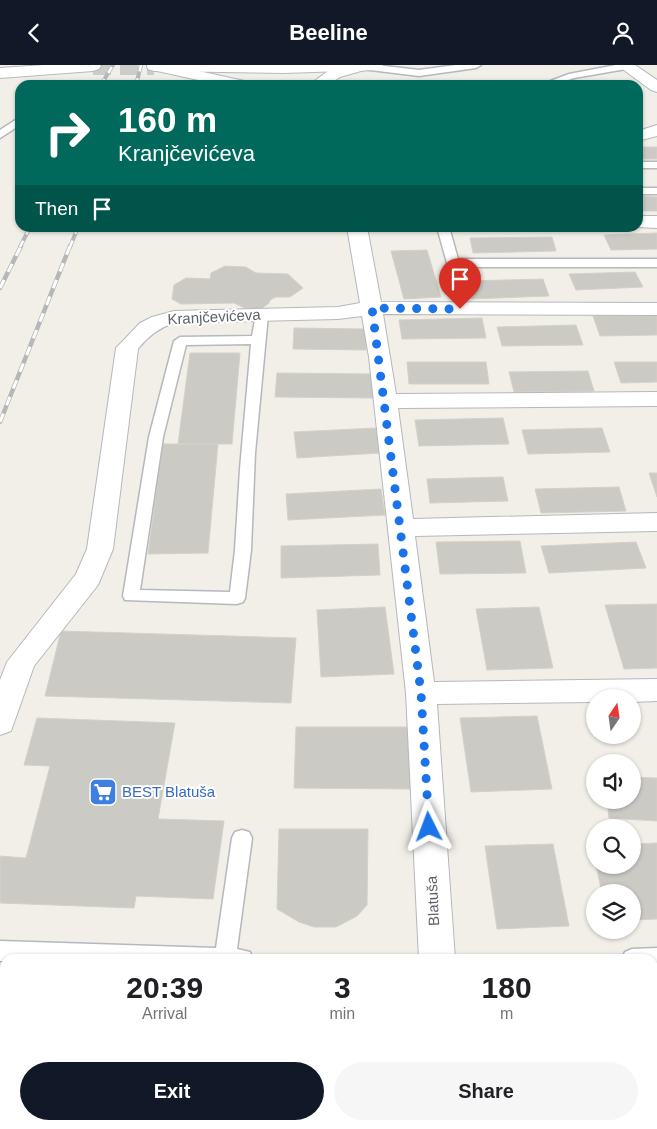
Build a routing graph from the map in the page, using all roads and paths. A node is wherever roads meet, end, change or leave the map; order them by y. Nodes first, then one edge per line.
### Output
1 (363, 65) edge
2 (476, 65) edge
3 (626, 65) edge
4 (93, 66) edge
5 (194, 66) edge
6 (0, 73) edge
7 (220, 80) edge
8 (325, 80) edge
9 (560, 80) edge
10 (657, 87) edge
11 (15, 114) edge
12 (0, 123) edge
13 (15, 124) edge
14 (657, 130) edge
15 (643, 134) edge
16 (0, 135) edge
17 (643, 165) edge
18 (657, 165) edge
19 (643, 191) edge
20 (657, 191) edge
21 (643, 222) edge
22 (657, 222) edge
23 (444, 232) edge
24 (365, 233) edge
25 (657, 263) edge
26 (372, 308) junction
27 (657, 309) edge
28 (262, 315) junction
29 (258, 340) junction
30 (657, 399) edge
31 (385, 401) junction
32 (657, 523) edge
33 (401, 528) junction
34 (657, 690) edge
35 (421, 693) junction
36 (0, 723) edge
37 (242, 838) dead end
38 (0, 951) edge
39 (96, 954) edge
40 (226, 954) edge
41 (437, 954) edge

1 - 2 lane
1 - 5 street
1 - 8 street
3 - 9 lane
3 - 10 street
4 - 6 street
5 - 7 street
11 - 12 lane
13 - 16 lane
14 - 15 street
17 - 18 lane
19 - 20 lane
21 - 22 street
23 - 25 lane
24 - 26 street, Blatuša
26 - 27 street, Kranjčevićeva
26 - 28 street, Kranjčevićeva
26 - 31 street, Blatuša
28 - 29 lane
28 - 36 street, Kranjčevićeva
29 - 29 lane
30 - 31 street
31 - 33 street, Blatuša
32 - 33 street
33 - 35 street, Blatuša
34 - 35 street
35 - 41 street, Blatuša
37 - 40 lane
38 - 39 lane

